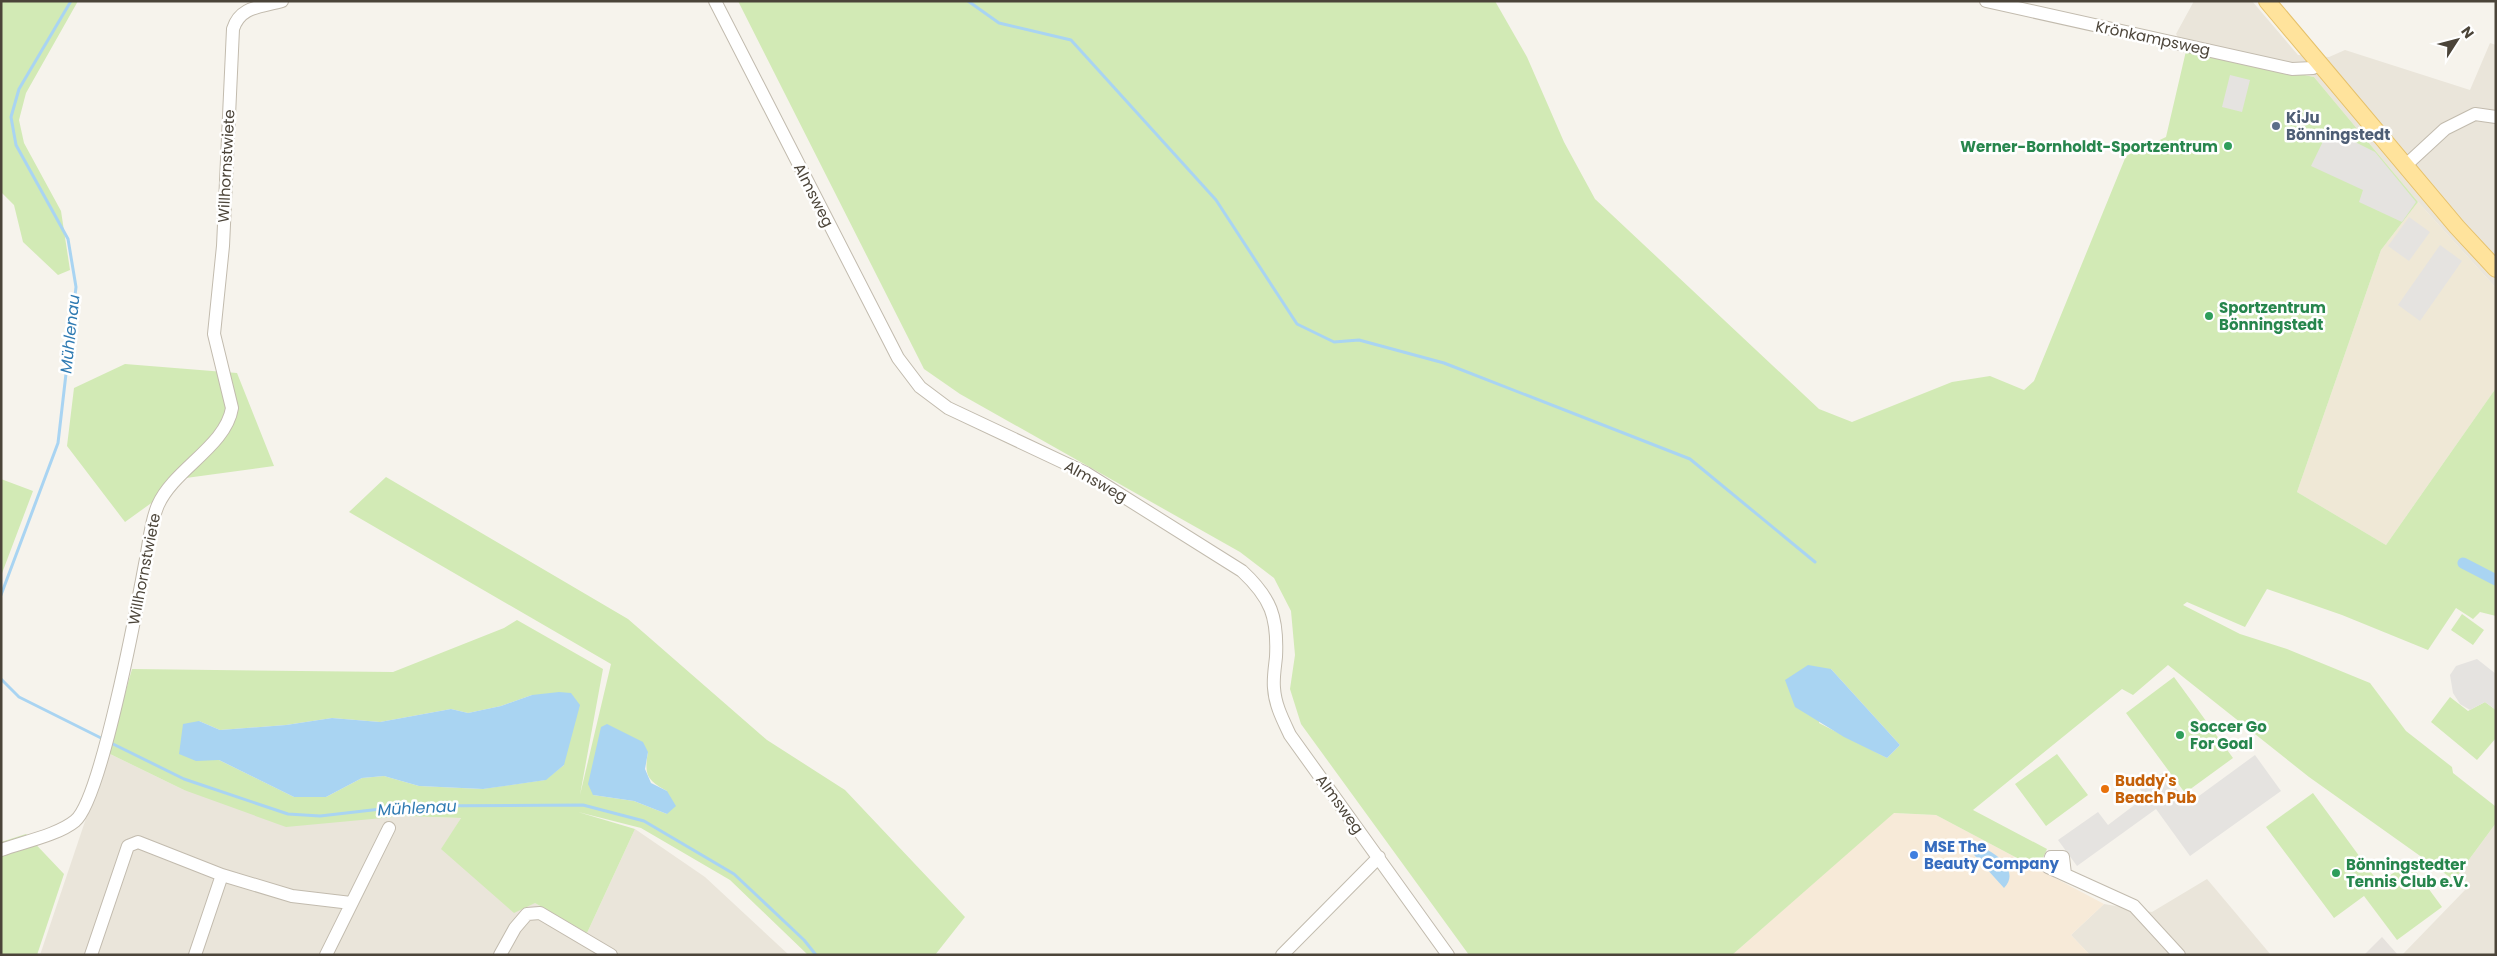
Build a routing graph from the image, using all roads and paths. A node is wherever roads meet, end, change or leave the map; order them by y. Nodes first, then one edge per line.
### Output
1 (282, 1) edge
2 (715, 1) edge
3 (1986, 1) edge
4 (2267, 1) edge
5 (2319, 63) junction
6 (2496, 117) edge
7 (2403, 162) junction
8 (2496, 268) edge
9 (389, 828) dead end
10 (1, 850) edge
11 (1379, 857) junction
12 (2065, 874) dead end
13 (222, 875) junction
14 (351, 903) junction
15 (90, 955) edge
16 (195, 955) edge
17 (326, 955) edge
18 (500, 955) edge
19 (611, 955) edge
20 (1282, 955) edge
21 (1448, 955) edge
22 (2178, 955) edge

1 - 10 street, Willhornstwiete
2 - 11 street, Almsweg
3 - 5 street, Krönkampsweg
4 - 5 main road
5 - 7 main road
6 - 7 street
7 - 8 main road
9 - 14 street
11 - 20 street
11 - 21 street, Almsweg
12 - 22 street
13 - 14 street
13 - 15 street
13 - 16 street
14 - 17 street
18 - 19 street

